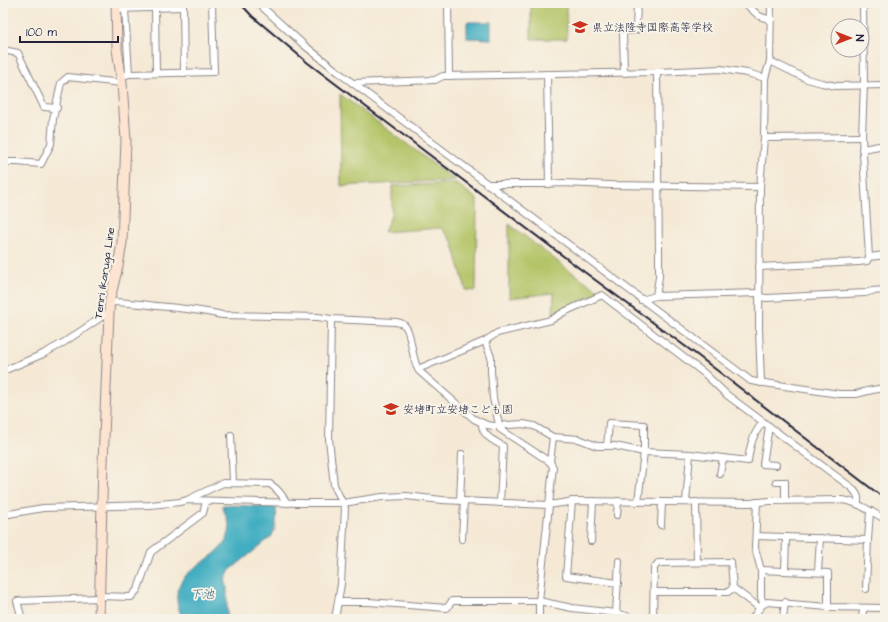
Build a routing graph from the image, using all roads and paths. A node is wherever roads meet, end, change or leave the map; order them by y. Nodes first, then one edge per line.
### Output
1 (212, 3) edge
2 (258, 3) edge
3 (448, 3) edge
4 (637, 3) edge
5 (745, 3) edge
6 (771, 3) edge
7 (863, 3) edge
8 (183, 5) edge
9 (119, 7) edge
10 (155, 8) junction
11 (771, 20) junction
12 (3, 50) edge
13 (770, 61) junction
14 (657, 72) junction
15 (156, 73) junction
16 (184, 73) junction
17 (624, 73) junction
18 (547, 74) junction
19 (449, 76) junction
20 (124, 78) junction
21 (765, 78) junction
22 (352, 83) junction
23 (864, 84) junction
24 (885, 85) edge
25 (57, 108) junction
26 (862, 137) junction
27 (764, 138) junction
28 (885, 145) edge
29 (862, 149) junction
30 (3, 162) edge
31 (486, 184) junction
32 (549, 184) junction
33 (659, 186) junction
34 (760, 187) junction
35 (885, 255) edge
36 (869, 257) junction
37 (759, 267) junction
38 (885, 290) edge
39 (759, 295) junction
40 (656, 296) junction
41 (641, 300) junction
42 (110, 302) junction
43 (109, 312) junction
44 (332, 319) junction
45 (485, 341) junction
46 (418, 369) junction
47 (3, 371) edge
48 (761, 383) junction
49 (885, 388) edge
50 (482, 423) junction
51 (766, 424) junction
52 (500, 426) junction
53 (231, 435) dead end
54 (553, 437) junction
55 (607, 446) junction
56 (644, 452) junction
57 (462, 454) dead end
58 (690, 454) junction
59 (723, 458) junction
60 (550, 462) junction
61 (776, 465) dead end
62 (720, 474) dead end
63 (776, 482) dead end
64 (233, 483) junction
65 (188, 500) junction
66 (206, 500) junction
67 (785, 500) junction
68 (462, 501) junction
69 (593, 501) junction
70 (572, 502) junction
71 (618, 502) junction
72 (638, 502) junction
73 (662, 502) junction
74 (686, 502) junction
75 (696, 502) junction
76 (757, 502) junction
77 (287, 503) junction
78 (500, 503) junction
79 (343, 504) junction
80 (857, 504) junction
81 (102, 505) junction
82 (548, 505) junction
83 (870, 511) junction
84 (3, 515) edge
85 (617, 515) dead end
86 (885, 519) edge
87 (661, 526) dead end
88 (756, 536) junction
89 (786, 537) junction
90 (820, 538) junction
91 (462, 539) dead end
92 (868, 540) junction
93 (591, 541) dead end
94 (619, 560) dead end
95 (697, 562) junction
96 (761, 570) junction
97 (785, 571) junction
98 (818, 572) junction
99 (618, 583) junction
100 (732, 588) junction
101 (866, 589) dead end
102 (654, 592) junction
103 (99, 597) junction
104 (539, 601) junction
105 (339, 602) junction
106 (784, 602) junction
107 (761, 605) junction
108 (828, 607) junction
109 (864, 608) junction
110 (885, 608) edge
111 (607, 612) junction
112 (616, 613) junction
113 (22, 619) edge
114 (99, 619) edge
115 (335, 619) edge
116 (539, 619) edge
117 (605, 619) edge
118 (637, 619) edge
119 (653, 619) edge
120 (752, 619) edge
121 (785, 619) edge
122 (861, 619) edge

1 - 16 street
2 - 22 street
3 - 19 street
4 - 17 street
5 - 11 street
6 - 11 street
7 - 23 street
8 - 10 street
8 - 16 street
9 - 10 street
9 - 20 main road, Tenri Ikaruga Line
10 - 15 street
11 - 13 street
12 - 25 street
13 - 21 street
13 - 23 street
14 - 17 street
14 - 21 street
14 - 33 street
15 - 16 street
15 - 20 street
17 - 18 street
18 - 19 street
18 - 32 street
19 - 22 street
20 - 25 street
20 - 42 main road, Tenri Ikaruga Line
21 - 27 street
22 - 31 street
23 - 24 street
23 - 26 street
25 - 30 street
26 - 27 street
26 - 29 street
27 - 34 street
28 - 29 street
29 - 36 street
31 - 32 street
31 - 41 street
32 - 33 street
33 - 34 street
33 - 40 street
34 - 37 street
35 - 36 street
36 - 37 street
37 - 39 street
38 - 39 street
39 - 40 street
39 - 48 street
40 - 41 street
41 - 48 street
42 - 43 main road, Tenri Ikaruga Line
42 - 44 street
43 - 47 street
43 - 81 main road, Tenri Ikaruga Line
44 - 46 street
44 - 79 street
45 - 46 street
45 - 51 street
45 - 52 street
46 - 50 street
48 - 49 street
50 - 52 street
50 - 78 street
51 - 59 street
51 - 61 street
51 - 80 street
52 - 54 street
52 - 60 street
53 - 64 street
54 - 55 street
54 - 60 street
55 - 56 street
55 - 56 street
56 - 58 street
56 - 72 street
57 - 68 street
58 - 59 street
58 - 74 street
59 - 62 street
60 - 82 street
63 - 67 street
64 - 65 street
64 - 77 street
65 - 66 street
65 - 81 street
66 - 77 street
66 - 103 street
67 - 76 street
67 - 80 street
68 - 78 street
68 - 79 street
68 - 91 street
69 - 70 street
69 - 71 street
69 - 93 street
70 - 82 street
70 - 99 street
71 - 72 street
71 - 85 street
72 - 73 street
73 - 74 street
73 - 87 street
74 - 75 street
75 - 76 street
75 - 95 street
76 - 88 street
77 - 79 street
78 - 82 street
79 - 105 street
80 - 83 street
81 - 84 street
81 - 103 main road, Tenri Ikaruga Line
82 - 104 street
83 - 86 street
83 - 92 street
88 - 89 street
88 - 96 street
89 - 90 street
89 - 97 street
90 - 92 street
90 - 98 street
92 - 101 street
94 - 99 street
95 - 100 street
95 - 102 street
96 - 97 street
96 - 107 street
97 - 98 street
98 - 108 street
99 - 112 street
100 - 102 street
100 - 107 street
102 - 119 street
103 - 113 street
103 - 114 main road, Tenri Ikaruga Line
104 - 105 street
104 - 111 street
104 - 116 street
105 - 115 street
106 - 107 street
106 - 108 street
106 - 121 street
107 - 120 street
108 - 109 street
109 - 110 street
109 - 122 street
111 - 112 street
111 - 117 street
112 - 118 street

